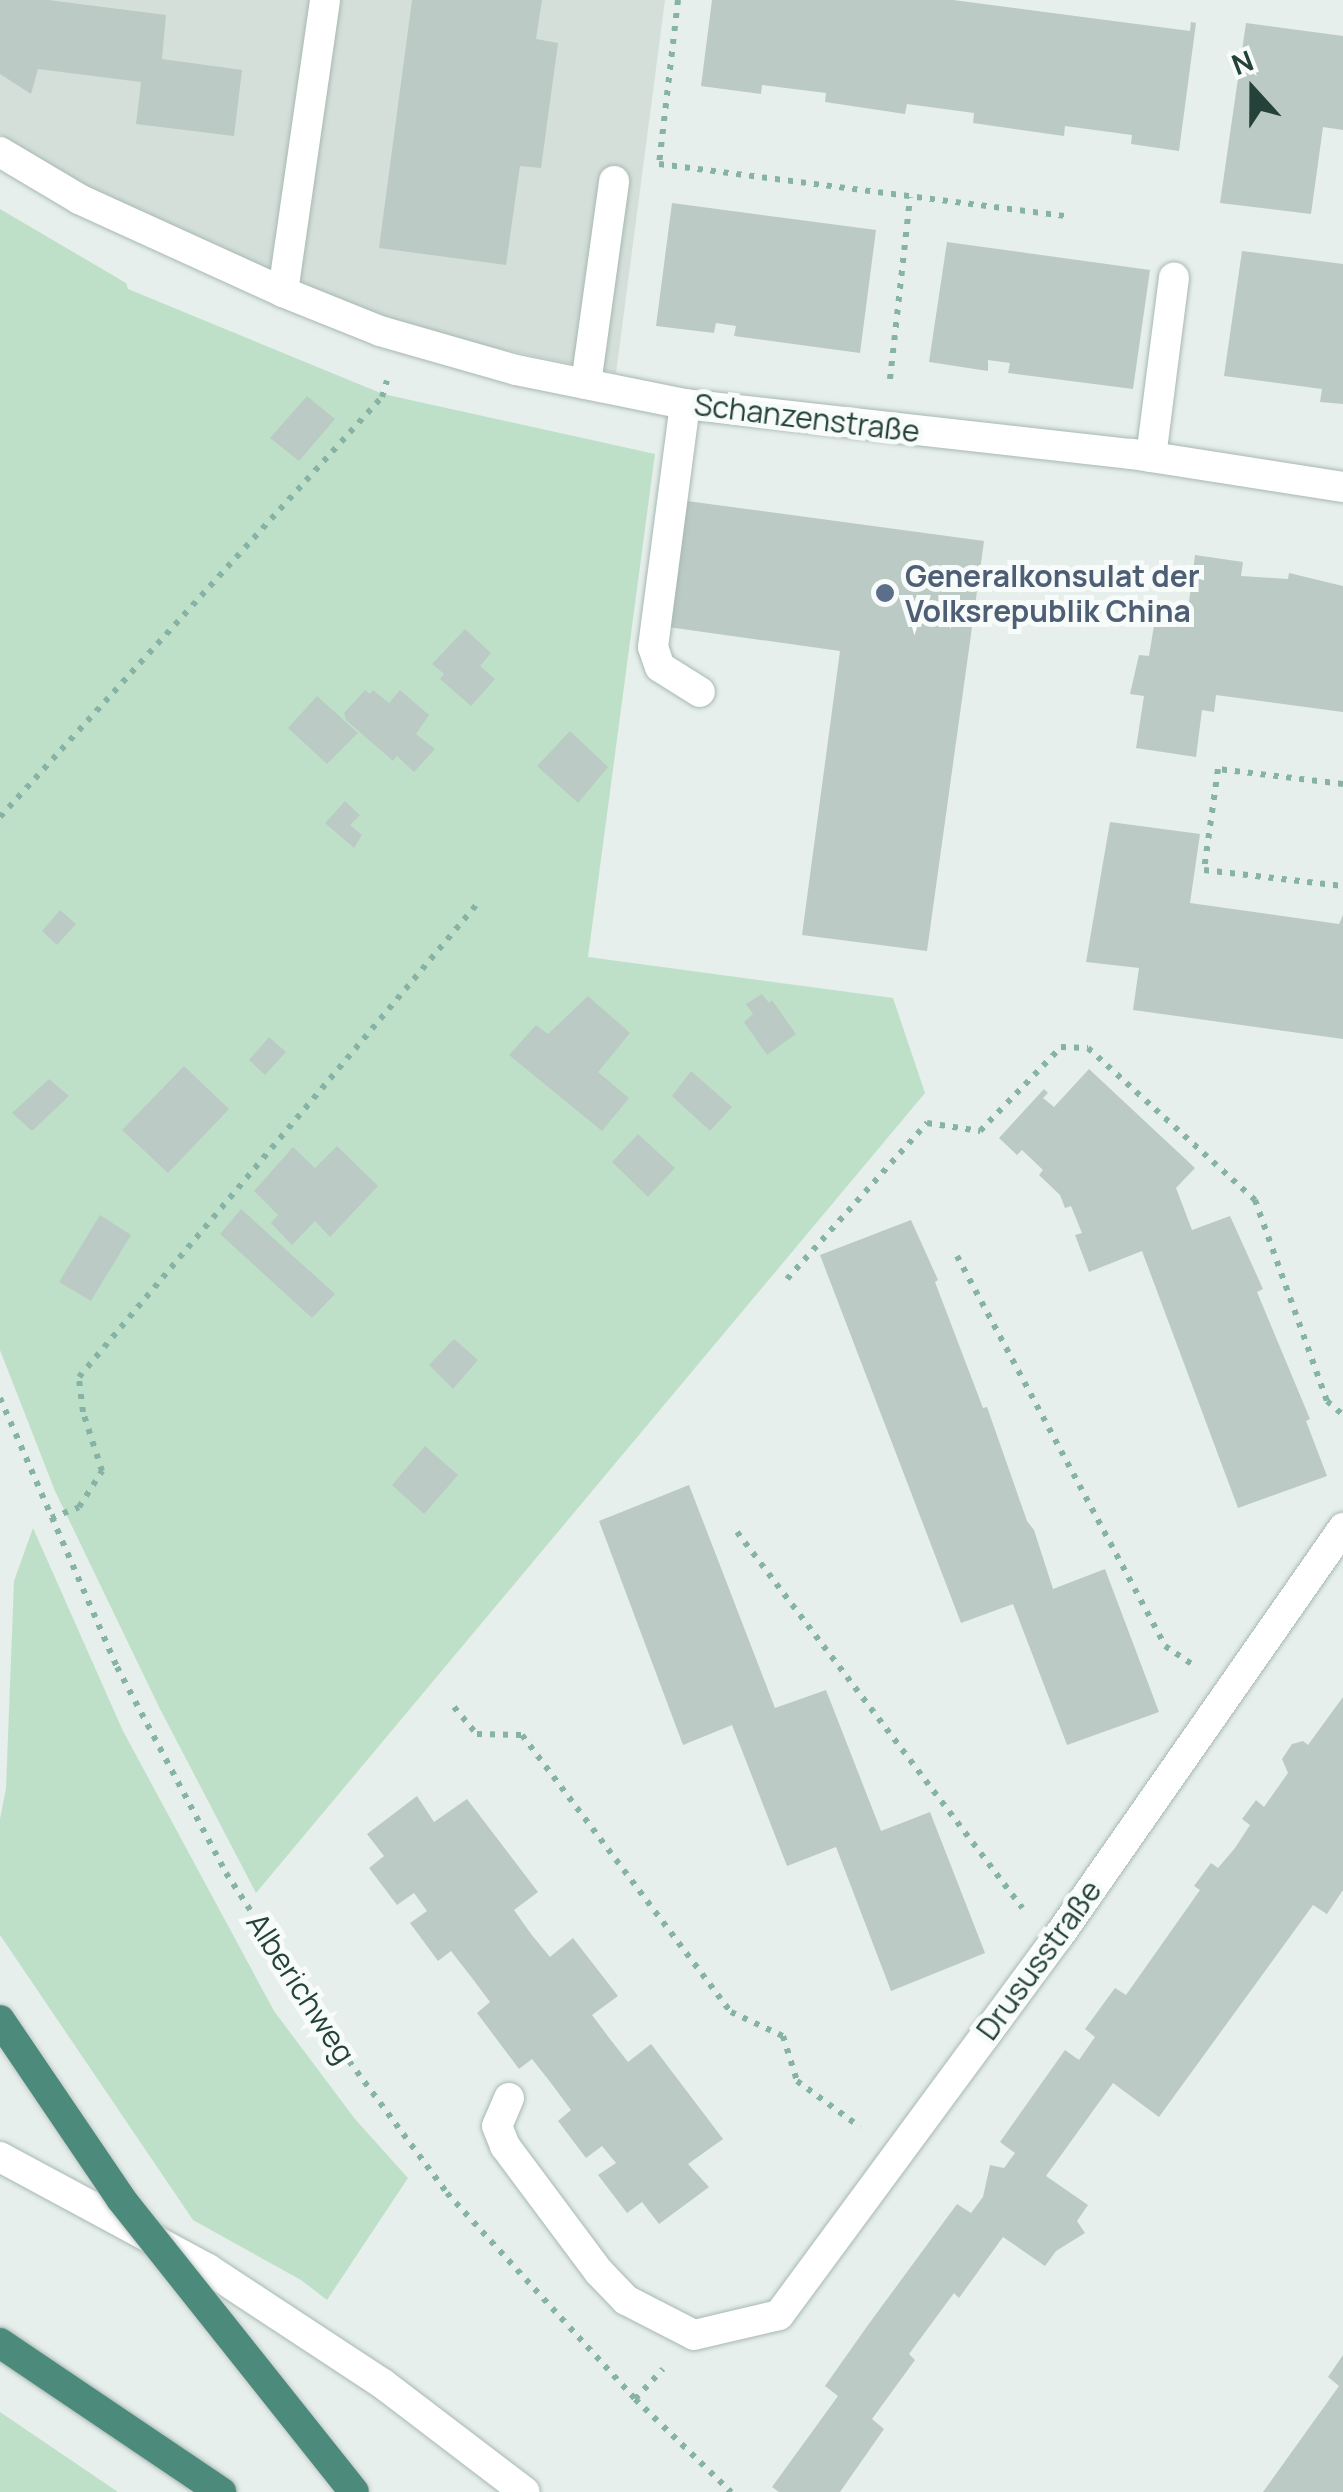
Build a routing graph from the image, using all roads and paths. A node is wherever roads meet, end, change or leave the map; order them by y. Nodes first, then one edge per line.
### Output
1 (325, 0) edge
2 (678, 0) edge
3 (0, 152) edge
4 (614, 181) dead end
5 (910, 197) junction
6 (1070, 217) dead end
7 (1174, 276) dead end
8 (284, 292) junction
9 (400, 337) junction
10 (586, 384) junction
11 (685, 404) junction
12 (885, 428) junction
13 (1151, 457) junction
14 (1343, 487) edge
15 (700, 692) dead end
16 (1343, 784) edge
17 (0, 817) edge
18 (1343, 886) edge
19 (477, 904) dead end
20 (957, 1256) dead end
21 (787, 1279) dead end
22 (0, 1398) edge
23 (1343, 1414) edge
24 (51, 1518) junction
25 (1343, 1528) edge
26 (736, 1532) dead end
27 (1228, 1688) junction
28 (454, 1706) dead end
29 (1058, 1937) junction
30 (0, 2020) edge
31 (509, 2098) dead end
32 (897, 2154) junction
33 (0, 2157) edge
34 (0, 2343) edge
35 (221, 2492) edge
36 (354, 2492) edge
37 (525, 2492) edge
38 (730, 2492) edge

1 - 8 street
2 - 5 path
3 - 8 street, Schanzenstraße
4 - 10 street
5 - 6 path
5 - 12 path
7 - 13 street
8 - 9 street, Schanzenstraße
9 - 10 street, Schanzenstraße
9 - 17 path
10 - 11 street, Schanzenstraße
11 - 12 street, Schanzenstraße
11 - 15 street
12 - 13 street, Schanzenstraße
13 - 14 street, Schanzenstraße
16 - 18 path
19 - 24 path
20 - 27 path
21 - 23 path
22 - 24 path, Alberichweg
24 - 38 path, Alberichweg
25 - 27 street, Drususstraße
26 - 29 path
27 - 29 street, Drususstraße
28 - 32 path
29 - 32 street, Drususstraße
30 - 36 highway, bridge
31 - 32 street, Drususstraße
33 - 37 street
34 - 35 highway

